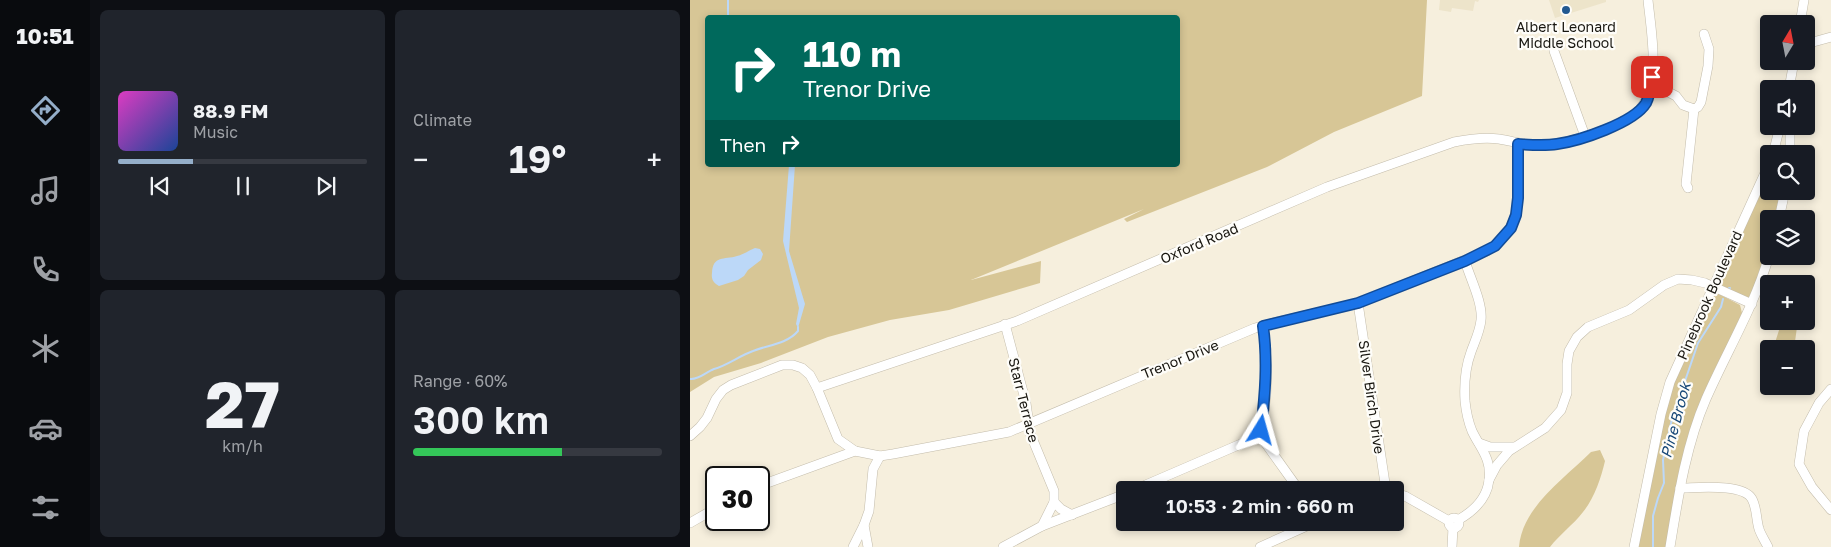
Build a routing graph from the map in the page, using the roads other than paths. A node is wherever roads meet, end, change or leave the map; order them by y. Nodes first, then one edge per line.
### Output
1 (1648, 0) edge
2 (1804, 0) edge
3 (1802, 15) edge
4 (1704, 34) dead end
5 (1831, 37) edge
6 (1815, 41) edge
7 (1554, 51) dead end
8 (1651, 84) junction
9 (1694, 109) junction
10 (1778, 135) edge
11 (1790, 135) edge
12 (1585, 136) junction
13 (1778, 138) junction
14 (1790, 140) junction
15 (1518, 144) junction
16 (1776, 145) edge
17 (1790, 145) edge
18 (1760, 183) edge
19 (1688, 188) dead end
20 (1465, 261) junction
21 (1766, 265) edge
22 (1712, 286) junction
23 (1358, 303) junction
24 (1752, 304) junction
25 (1005, 324) junction
26 (1263, 326) junction
27 (817, 388) junction
28 (1831, 389) edge
29 (1029, 424) junction
30 (1260, 434) junction
31 (690, 436) edge
32 (838, 439) junction
33 (1479, 443) junction
34 (1513, 447) junction
35 (855, 451) junction
36 (865, 454) junction
37 (880, 456) junction
38 (835, 458) junction
39 (873, 469) junction
40 (1490, 480) junction
41 (1155, 481) edge
42 (1293, 481) edge
43 (1385, 481) edge
44 (770, 482) edge
45 (1680, 488) junction
46 (1404, 496) edge
47 (1116, 498) edge
48 (1054, 502) junction
49 (1831, 510) edge
50 (705, 514) edge
51 (1072, 515) junction
52 (690, 523) edge
53 (1453, 523) junction
54 (864, 525) junction
55 (1042, 526) junction
56 (1294, 531) edge
57 (854, 546) edge
58 (868, 547) edge
59 (1002, 547) edge
60 (1260, 547) edge
61 (1452, 547) edge
62 (1634, 547) edge
63 (1670, 547) edge
64 (1768, 547) edge

1 - 8 street, Oxford Road
2 - 3 street
4 - 9 street
5 - 6 street
7 - 12 street
8 - 9 street
8 - 12 street, Oxford Road
9 - 19 street
10 - 13 street
11 - 14 street
12 - 15 street, Oxford Road
13 - 14 street
13 - 16 street
14 - 17 street
15 - 20 street, Trenor Drive
15 - 25 street, Oxford Road
18 - 22 street, Pinebrook Boulevard
20 - 23 street, Trenor Drive
20 - 33 street
21 - 24 street
22 - 24 street
22 - 34 street
22 - 62 street, Pinebrook Boulevard
23 - 26 street, Trenor Drive
23 - 43 street, Silver Birch Drive
24 - 45 street
25 - 27 street, Oxford Road
25 - 29 street, Starr Terrace
26 - 29 street, Trenor Drive
26 - 30 street
27 - 31 street
27 - 32 street
28 - 49 street
29 - 37 street, Trenor Drive
29 - 48 street, Starr Terrace
30 - 41 street
30 - 42 street
32 - 35 street
32 - 38 street
33 - 34 street
33 - 40 street
34 - 40 street
35 - 36 street, Trenor Drive
35 - 38 street
36 - 37 street, Trenor Drive
36 - 39 street
37 - 39 street
38 - 44 street
39 - 54 street
40 - 53 street
45 - 63 street
45 - 64 street
46 - 53 street
47 - 51 street
48 - 51 street
48 - 55 street
50 - 52 street
51 - 55 street
53 - 61 street
54 - 57 street
54 - 58 street
55 - 59 street
56 - 60 street

